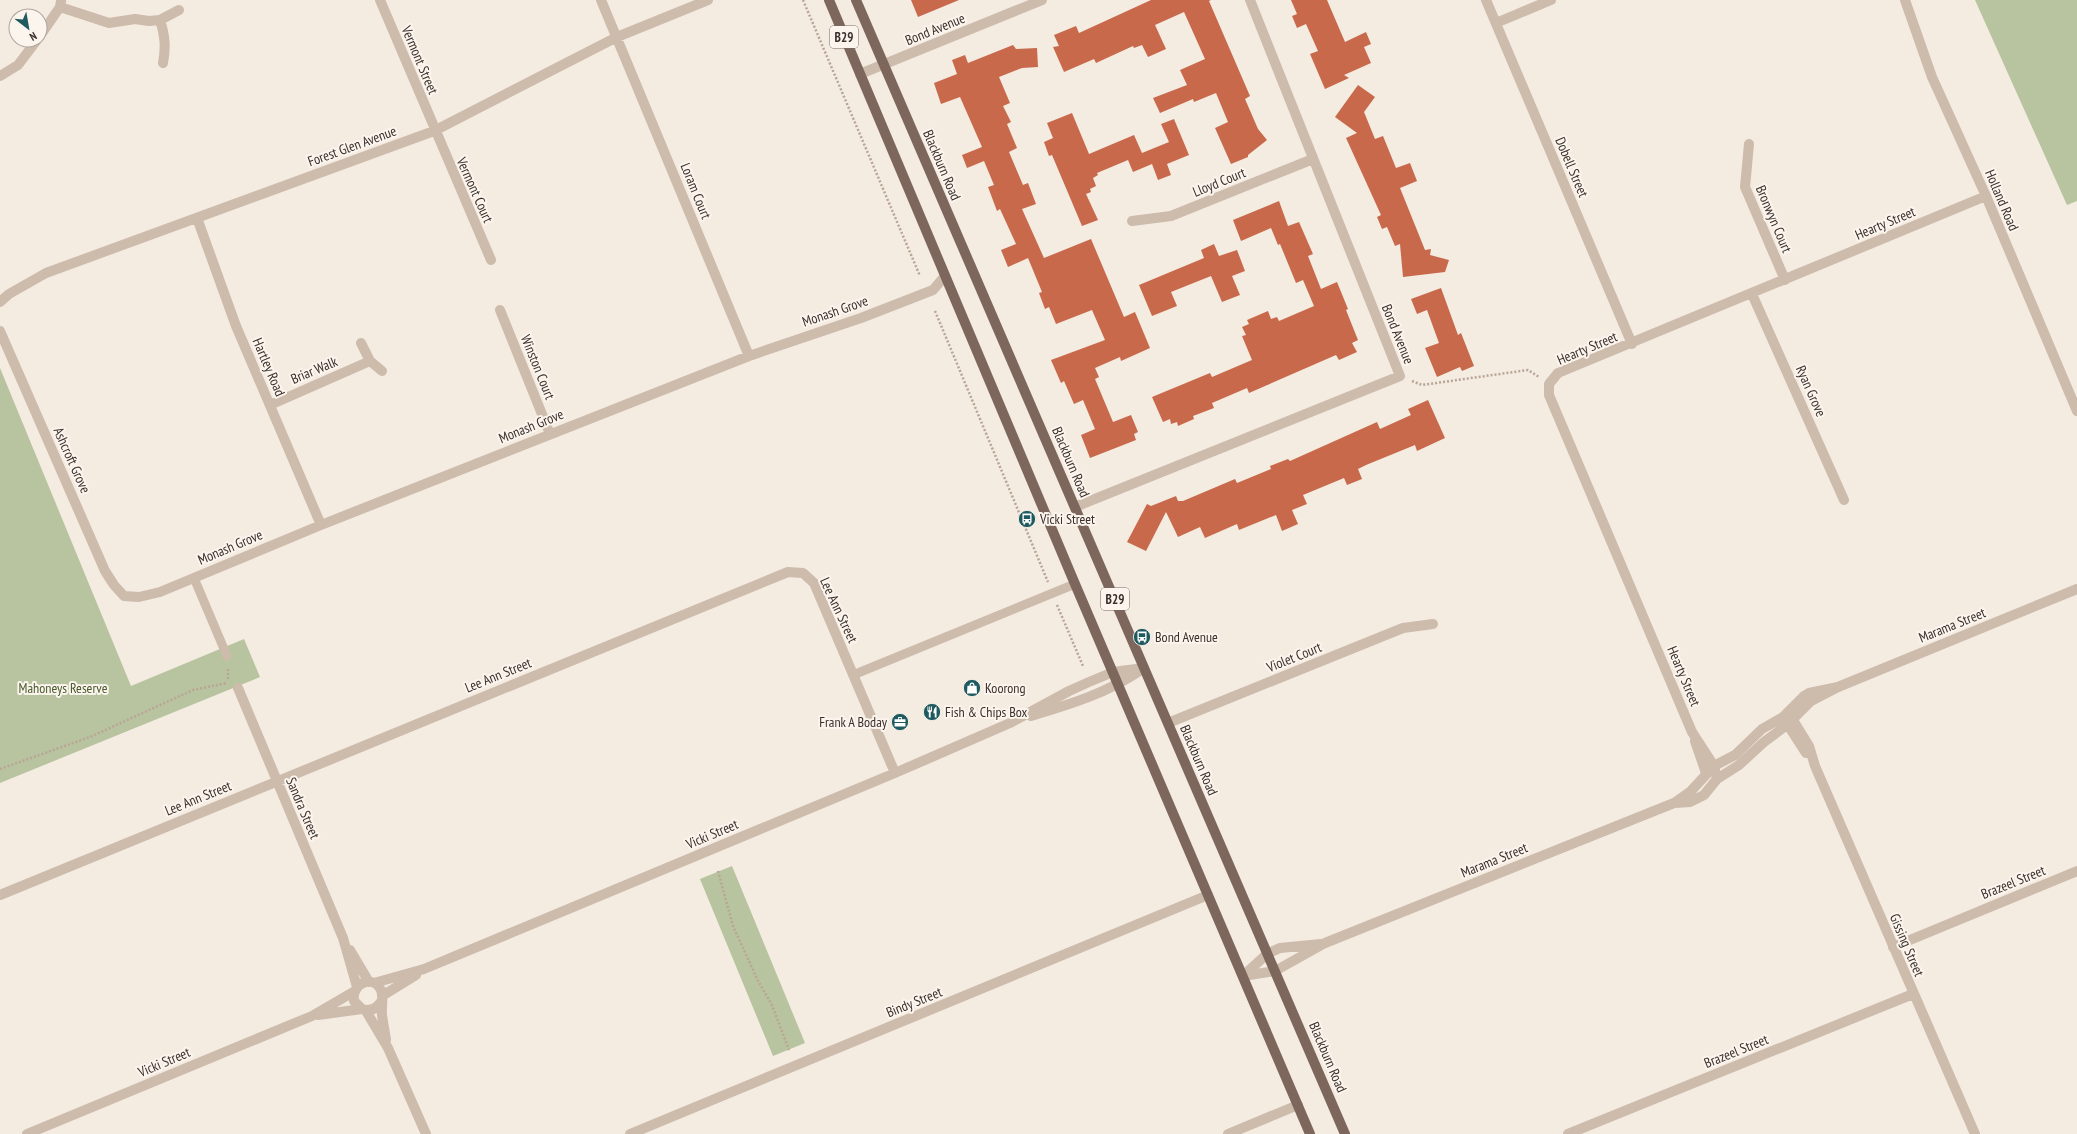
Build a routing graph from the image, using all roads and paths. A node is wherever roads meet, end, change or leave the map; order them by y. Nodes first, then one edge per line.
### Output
1 (380, 0) edge
2 (601, 0) edge
3 (708, 0) edge
4 (803, 0) edge
5 (828, 0) edge
6 (856, 0) edge
7 (1042, 0) edge
8 (1250, 0) edge
9 (1486, 0) edge
10 (1551, 0) edge
11 (1905, 0) edge
12 (61, 3) edge
13 (179, 10) dead end
14 (160, 20) junction
15 (48, 23) edge
16 (1496, 23) junction
17 (617, 37) junction
18 (31, 48) edge
19 (163, 63) dead end
20 (884, 65) junction
21 (860, 74) junction
22 (0, 76) edge
23 (434, 131) junction
24 (1749, 144) dead end
25 (1313, 159) junction
26 (1986, 196) junction
27 (197, 218) junction
28 (1132, 220) dead end
29 (491, 260) dead end
30 (920, 276) dead end
31 (945, 276) junction
32 (1785, 280) junction
33 (1752, 294) junction
34 (0, 302) edge
35 (500, 310) dead end
36 (935, 311) dead end
37 (0, 330) edge
38 (362, 343) dead end
39 (1632, 344) junction
40 (748, 356) junction
41 (370, 361) junction
42 (382, 372) dead end
43 (1400, 376) junction
44 (1549, 384) junction
45 (270, 405) junction
46 (2077, 410) edge
47 (550, 434) junction
48 (1844, 500) dead end
49 (1075, 507) junction
50 (321, 525) junction
51 (194, 578) junction
52 (1074, 584) junction
53 (2077, 589) edge
54 (1052, 593) junction
55 (124, 596) joint
56 (1433, 624) dead end
57 (227, 656) dead end
58 (1083, 666) dead end
59 (1144, 668) junction
60 (1112, 672) junction
61 (853, 675) junction
62 (227, 683) dead end
63 (1118, 685) junction
64 (238, 688) dead end
65 (1788, 721) junction
66 (1168, 722) junction
67 (1010, 723) junction
68 (1692, 732) junction
69 (1714, 766) junction
70 (0, 769) edge
71 (895, 773) junction
72 (1706, 773) junction
73 (1717, 779) junction
74 (277, 781) junction
75 (1674, 803) junction
76 (718, 871) dead end
77 (2077, 871) edge
78 (0, 895) edge
79 (1208, 895) junction
80 (343, 938) junction
81 (1325, 943) junction
82 (1893, 947) junction
83 (1267, 954) junction
84 (424, 969) junction
85 (1275, 971) junction
86 (1243, 976) junction
87 (372, 983) junction
88 (356, 989) junction
89 (1914, 994) junction
90 (382, 999) junction
91 (364, 1010) junction
92 (312, 1016) junction
93 (388, 1048) junction
94 (789, 1050) dead end
95 (1298, 1105) junction
96 (26, 1134) edge
97 (426, 1134) edge
98 (630, 1134) edge
99 (1228, 1134) edge
100 (1310, 1134) edge
101 (1345, 1134) edge
102 (1568, 1134) edge
103 (1975, 1134) edge

1 - 23 street, Vermont Street
2 - 17 street, Loram Court
3 - 17 street, Forest Glen Avenue
4 - 30 path
5 - 21 main road, B29
6 - 20 main road, Blackburn Road / B29
7 - 20 street, Bond Avenue
8 - 25 street, Bond Avenue
9 - 16 street, Dobell Street
10 - 16 street
11 - 26 street, Holland Road
12 - 14 street
12 - 15 street
13 - 14 street
14 - 19 street
16 - 39 street, Dobell Street
17 - 23 street, Forest Glen Avenue
17 - 40 street, Loram Court
18 - 22 street
20 - 21 street, Bond Avenue
20 - 49 main road, Blackburn Road / B29
21 - 31 main road, B29
23 - 27 street, Forest Glen Avenue
23 - 29 street, Vermont Court
24 - 32 street, Bronwyn Court
25 - 28 street, Lloyd Court
25 - 43 street, Bond Avenue
26 - 32 street, Hearty Street
26 - 46 street, Holland Road
27 - 34 street, Forest Glen Avenue
27 - 45 street, Hartley Road
31 - 40 street, Monash Grove
31 - 52 main road, B29
32 - 33 street, Hearty Street
33 - 39 street, Hearty Street
33 - 48 street, Ryan Grove
35 - 47 street, Winston Court
36 - 54 path
37 - 55 street, Ashcroft Grove
38 - 41 street
39 - 44 street, Hearty Street
40 - 47 street, Monash Grove
41 - 42 street
41 - 45 street, Briar Walk
43 - 44 path
43 - 49 street, Bond Avenue
44 - 68 street, Hearty Street
45 - 50 street, Hartley Road
47 - 50 street, Monash Grove
49 - 59 main road, Blackburn Road / B29
50 - 51 street, Monash Grove
51 - 55 street, Monash Grove
51 - 57 lane
52 - 54 lane
52 - 60 main road, B29
53 - 65 street, Marama Street
54 - 58 path
54 - 61 lane
56 - 66 street, Violet Court
59 - 60 street, Vicki Street
59 - 63 street, Vicki Street
59 - 66 main road, Blackburn Road / B29
60 - 63 main road, B29
60 - 67 street, Vicki Street
61 - 71 street, Lee Ann Street
61 - 74 street, Lee Ann Street
62 - 70 path
63 - 67 street, Vicki Street
63 - 79 main road, B29
64 - 74 street, Sandra Street
65 - 69 street, Marama Street
65 - 73 street, Marama Street
65 - 82 street, Gissing Street
66 - 83 main road, Blackburn Road / B29
67 - 71 street, Vicki Street
68 - 69 street, Hearty Street
68 - 72 street, Hearty Street
69 - 72 street, Marama Street
69 - 73 street, Hearty Street
71 - 84 street, Vicki Street
72 - 73 street
72 - 75 street, Marama Street
73 - 75 street, Marama Street
74 - 78 street, Lee Ann Street
74 - 80 street, Sandra Street
75 - 81 street, Marama Street
76 - 94 path
77 - 82 street, Brazeel Street
79 - 86 main road, B29
79 - 98 street, Bindy Street
80 - 87 street, Sandra Street
80 - 88 street, Sandra Street
81 - 83 street, Marama Street
81 - 85 street, Marama Street
82 - 89 street, Gissing Street
83 - 85 main road, Blackburn Road / B29
83 - 86 street
84 - 87 street, Vicki Street
84 - 90 street, Vicki Street
85 - 86 street
85 - 101 main road, Blackburn Road / B29
86 - 95 main road, B29
87 - 88 street
87 - 90 street, Sandra Street
88 - 91 street, Sandra Street
88 - 92 street, Vicki Street
89 - 102 street, Brazeel Street
89 - 103 street, Gissing Street
90 - 91 street
90 - 93 street, Sandra Street
91 - 92 street, Vicki Street
91 - 93 street, Sandra Street
92 - 96 street, Vicki Street
93 - 97 street, Sandra Street
95 - 99 street
95 - 100 main road, B29

